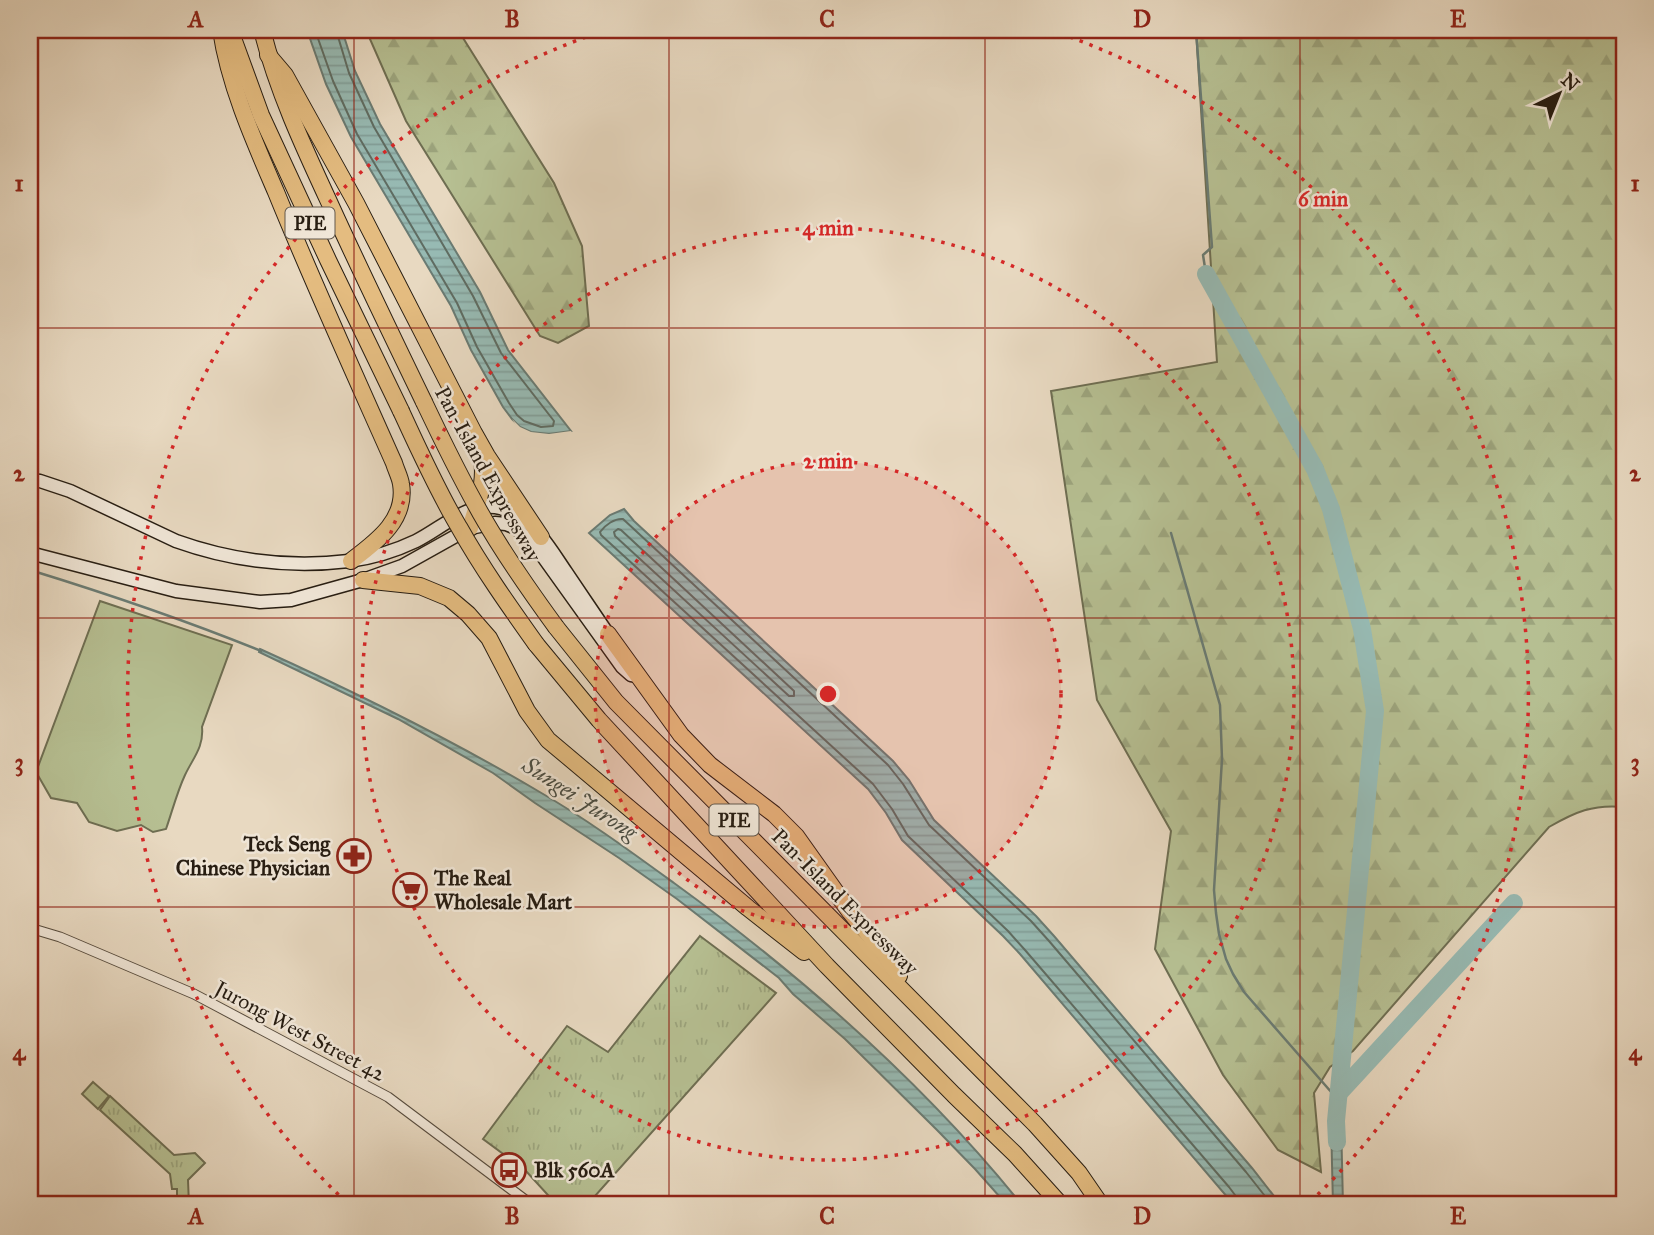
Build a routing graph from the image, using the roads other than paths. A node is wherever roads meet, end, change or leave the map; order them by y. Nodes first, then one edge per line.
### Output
1 (221, 30) edge
2 (230, 30) edge
3 (262, 30) edge
4 (268, 55) junction
5 (474, 433) junction
6 (30, 480) edge
7 (477, 509) junction
8 (470, 528) junction
9 (541, 537) junction
10 (30, 553) edge
11 (351, 561) junction
12 (363, 580) junction
13 (608, 634) joint
14 (639, 676) junction
15 (30, 928) edge
16 (844, 983) junction
17 (920, 1007) junction
18 (532, 1205) edge
19 (1061, 1205) edge
20 (1101, 1205) edge

1 - 11 highway
2 - 16 highway, PIE, bridge
3 - 4 highway, Pan-Island Expressway / PIE
4 - 5 highway
4 - 17 highway, Pan-Island Expressway / PIE, bridge
5 - 7 highway
5 - 9 highway
6 - 11 main road
7 - 8 highway
7 - 9 main road
7 - 11 main road
8 - 12 main road
8 - 14 main road
9 - 13 main road
10 - 12 main road
12 - 16 highway
13 - 14 highway
14 - 17 highway
15 - 18 street, Jurong West Street 42
16 - 19 highway, PIE
17 - 20 highway, Pan-Island Expressway / PIE

